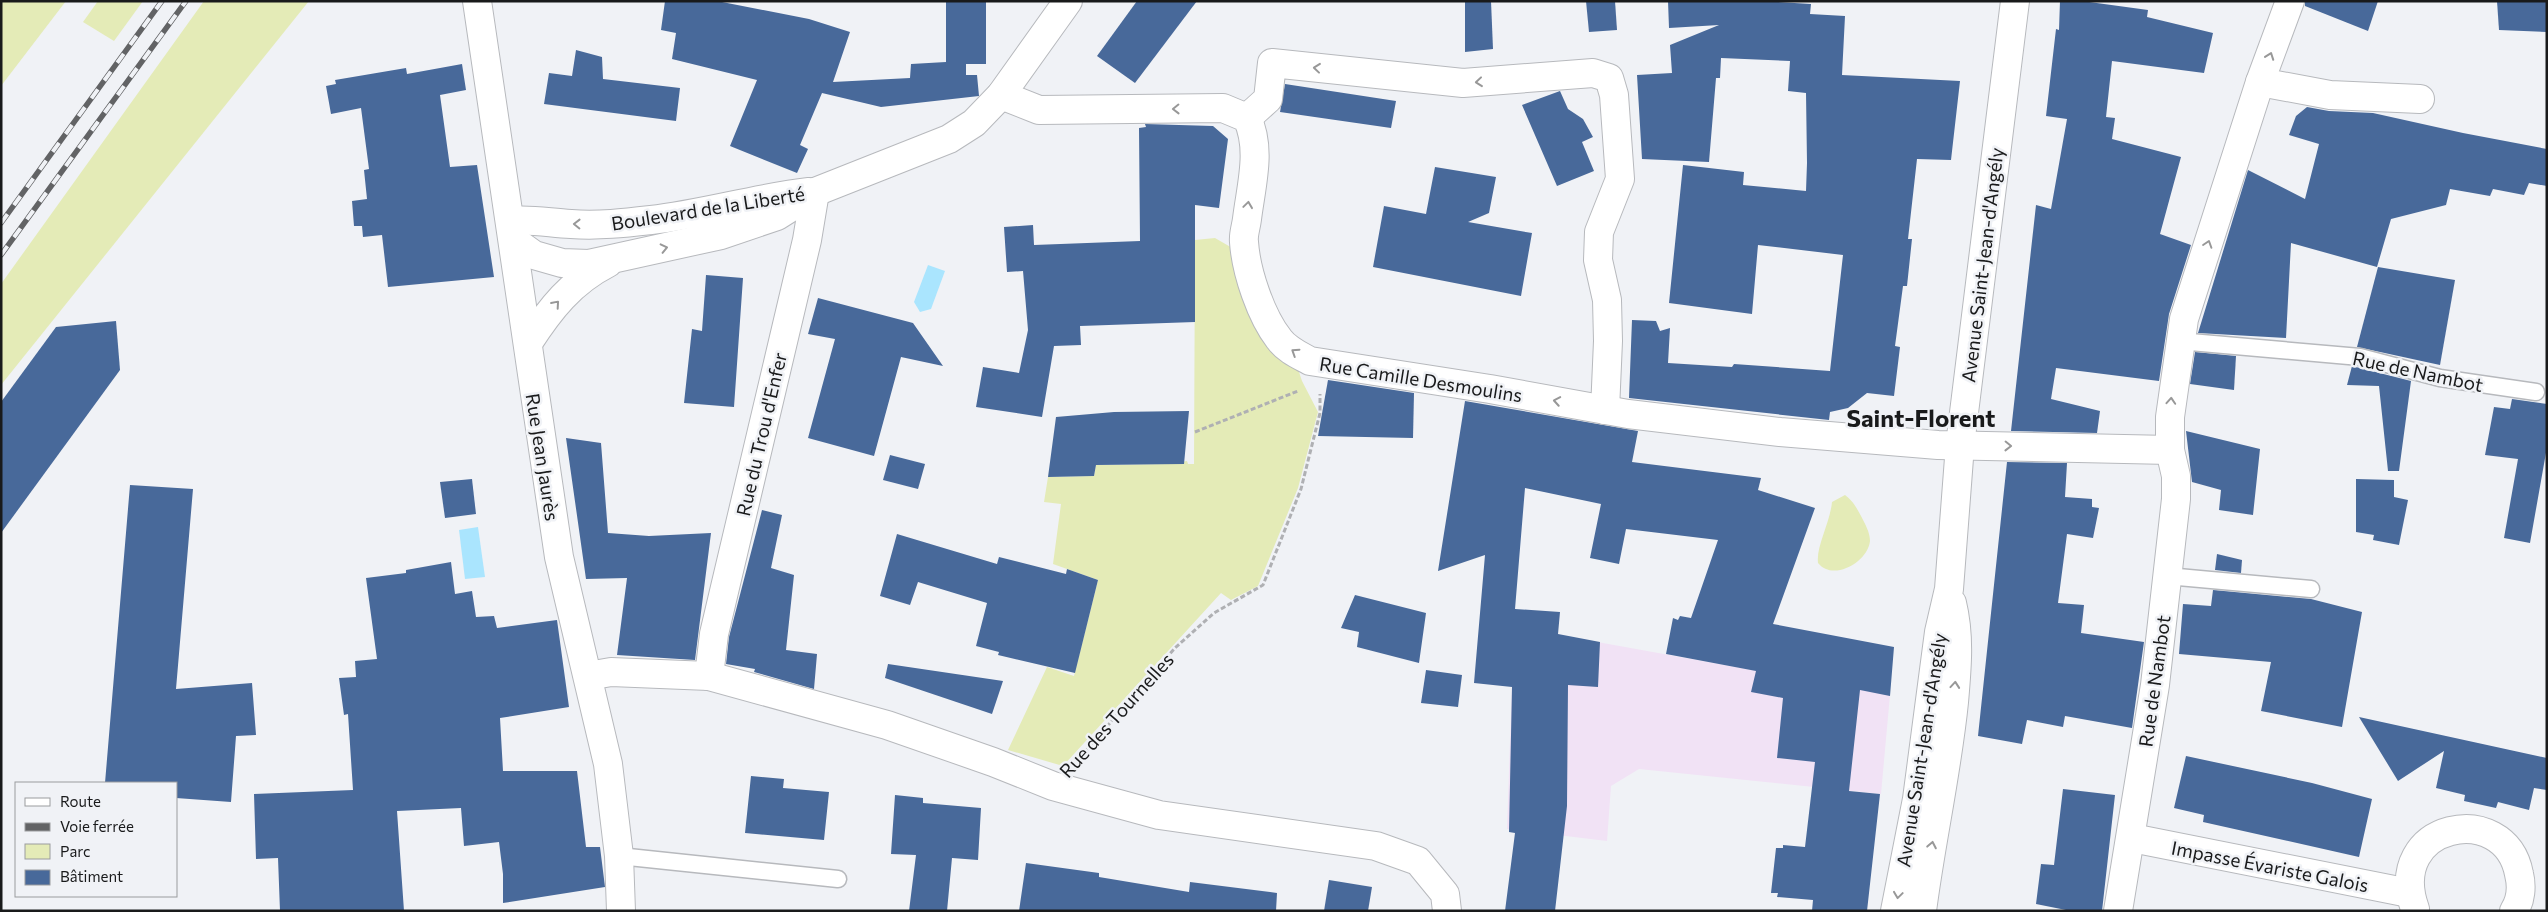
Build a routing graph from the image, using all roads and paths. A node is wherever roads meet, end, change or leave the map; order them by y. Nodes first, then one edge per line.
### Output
1 (477, 1) edge
2 (1068, 1) edge
3 (2015, 1) edge
4 (2290, 1) edge
5 (2260, 82) junction
6 (1001, 95) junction
7 (2420, 99) dead end
8 (1248, 118) junction
9 (815, 192) junction
10 (512, 230) junction
11 (617, 259) junction
12 (2180, 341) junction
13 (528, 344) junction
14 (1322, 374) junction
15 (2536, 392) dead end
16 (1605, 410) junction
17 (1195, 432) dead end
18 (1960, 445) junction
19 (2170, 450) junction
20 (2167, 576) junction
21 (2310, 588) dead end
22 (1949, 589) junction
23 (588, 676) junction
24 (709, 676) junction
25 (1053, 786) junction
26 (2132, 838) junction
27 (619, 856) junction
28 (838, 879) dead end
29 (2412, 902) edge
30 (621, 911) edge
31 (1447, 911) edge
32 (1896, 911) edge
33 (1922, 911) edge
34 (2118, 911) edge
35 (2514, 911) edge

1 - 10 street, Rue Jean Jaurès
2 - 6 street, Boulevard de la Liberté
3 - 18 street, Avenue Saint-Jean-d'Angély
5 -> 4 street, Rue de Nambot
5 - 7 street
12 -> 5 street, Rue de Nambot
8 -> 6 street
6 - 9 street, Boulevard de la Liberté
14 -> 8 street, Rue Camille Desmoulins
16 -> 8 street
9 -> 10 street, Boulevard de la Liberté
11 -> 9 street, Boulevard de la Liberté
9 - 24 street, Rue du Trou d'Enfer
10 - 11 street, Boulevard de la Liberté
10 - 13 street, Rue Jean Jaurès
13 -> 11 street, Boulevard de la Liberté
12 - 15 lane, Rue de Nambot
19 -> 12 street, Rue de Nambot
13 - 23 street, Rue Jean Jaurès
16 -> 14 street, Rue Camille Desmoulins
14 - 17 path
14 - 25 path, Rue des Tournelles
16 - 18 street, Rue Camille Desmoulins
18 -> 19 street
18 - 22 street, Avenue Saint-Jean-d'Angély
19 - 20 street, Rue de Nambot
20 - 21 lane
20 - 26 street, Rue de Nambot
22 -> 32 street, Avenue Saint-Jean-d'Angély
33 -> 22 street, Avenue Saint-Jean-d'Angély
23 - 24 street, Rue des Tournelles
23 - 27 street, Rue Jean Jaurès
24 - 25 street, Rue des Tournelles
25 - 31 street
26 - 29 street, Impasse Évariste Galois
26 - 34 street, Rue de Nambot
27 - 28 lane
27 - 30 street, Rue Jean Jaurès
29 - 35 street, Impasse Évariste Galois

